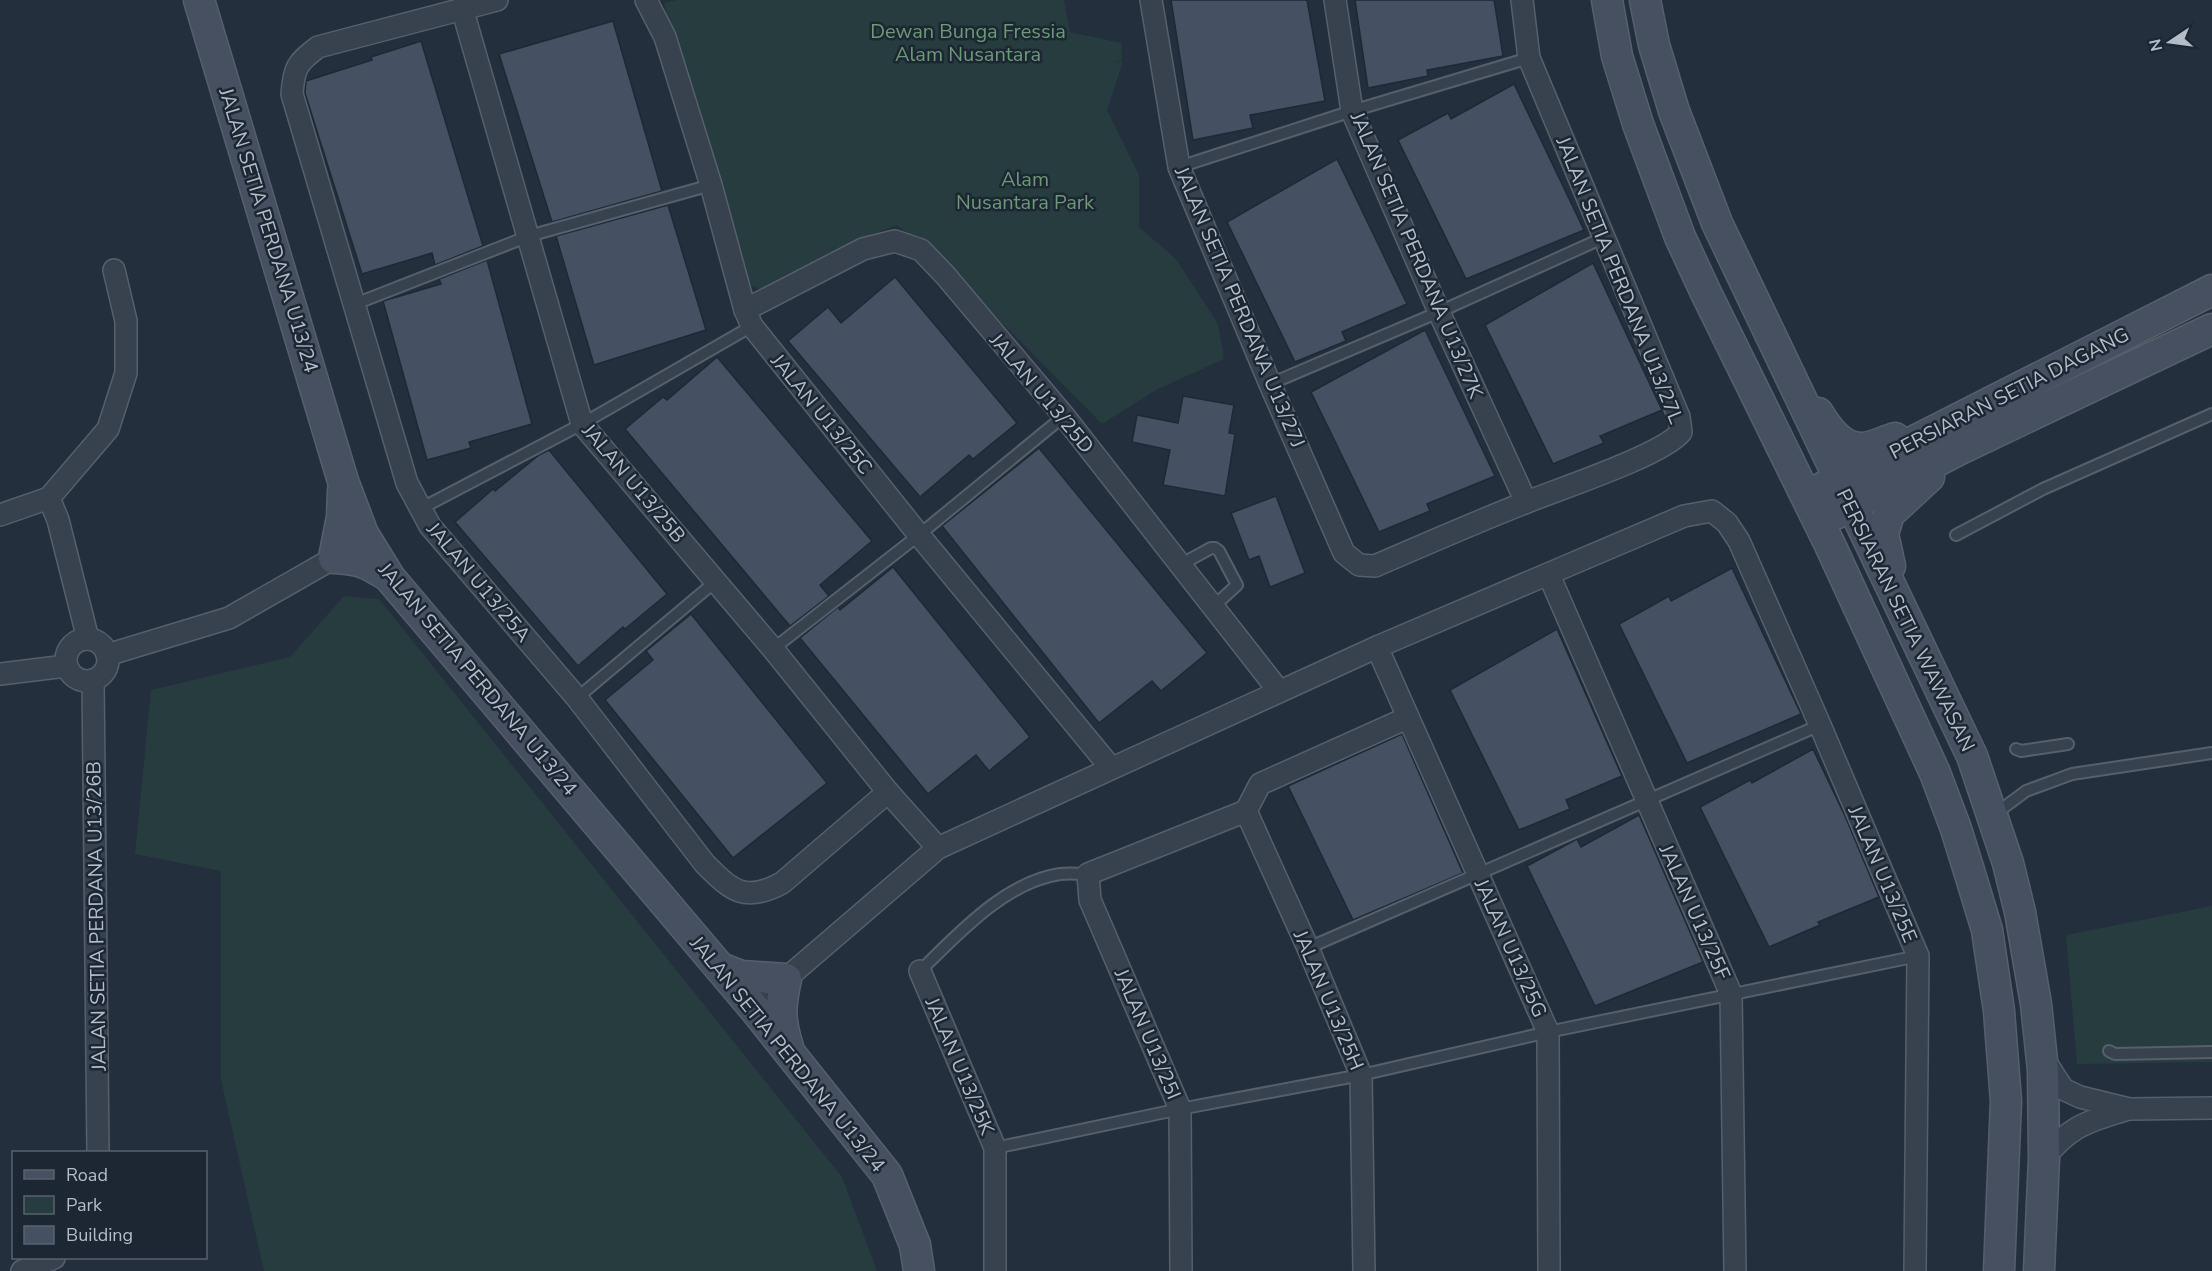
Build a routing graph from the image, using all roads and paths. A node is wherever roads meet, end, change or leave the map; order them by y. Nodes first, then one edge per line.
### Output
1 (497, 0) edge
2 (646, 0) edge
3 (1151, 0) edge
4 (1335, 0) edge
5 (1522, 0) edge
6 (1607, 0) edge
7 (1645, 0) edge
8 (202, 1) edge
9 (462, 8) junction
10 (1529, 58) junction
11 (1352, 111) junction
12 (1179, 167) junction
13 (711, 185) junction
14 (529, 236) junction
15 (1605, 237) junction
16 (114, 270) dead end
17 (2212, 290) edge
18 (355, 304) junction
19 (1438, 312) junction
20 (749, 318) junction
21 (2212, 329) edge
22 (1781, 355) junction
23 (1270, 384) junction
24 (2212, 414) edge
25 (1064, 416) junction
26 (582, 423) junction
27 (1954, 435) junction
28 (343, 481) junction
29 (1845, 493) junction
30 (49, 498) junction
31 (1526, 502) junction
32 (420, 509) junction
33 (1812, 509) junction
34 (0, 515) edge
35 (363, 534) junction
36 (1956, 535) dead end
37 (919, 536) junction
38 (334, 558) junction
39 (1180, 565) junction
40 (1359, 565) joint
41 (1549, 575) junction
42 (390, 578) junction
43 (716, 581) junction
44 (1895, 592) junction
45 (1213, 607) junction
46 (88, 639) junction
47 (1377, 647) junction
48 (773, 649) junction
49 (107, 655) junction
50 (66, 666) junction
51 (0, 674) edge
52 (93, 680) junction
53 (1279, 691) junction
54 (577, 698) junction
55 (1407, 718) junction
56 (1820, 725) junction
57 (2068, 744) dead end
58 (2016, 749) dead end
59 (2212, 753) edge
60 (1111, 768) junction
61 (888, 792) junction
62 (1646, 799) junction
63 (1246, 811) junction
64 (1992, 816) junction
65 (938, 848) junction
66 (1088, 874) junction
67 (1479, 875) junction
68 (1308, 948) junction
69 (1918, 956) junction
70 (720, 968) junction
71 (920, 971) joint
72 (786, 979) junction
73 (1731, 994) junction
74 (753, 1007) junction
75 (1548, 1032) junction
76 (2109, 1051) dead end
77 (2212, 1052) edge
78 (791, 1055) junction
79 (2042, 1055) junction
80 (1361, 1075) junction
81 (2212, 1108) edge
82 (1180, 1109) junction
83 (2129, 1109) junction
84 (994, 1148) junction
85 (98, 1151) edge
86 (2044, 1158) junction
87 (49, 1259) edge
88 (22, 1271) edge
89 (919, 1271) edge
90 (995, 1271) edge
91 (1181, 1271) edge
92 (1364, 1271) edge
93 (1549, 1271) edge
94 (1734, 1271) edge
95 (1915, 1271) edge
96 (1999, 1271) edge
97 (2039, 1271) edge

1 - 9 street
2 - 13 street, JALAN U13/25C
3 - 12 street, JALAN SETIA PERDANA U13/27J
4 - 11 street, JALAN SETIA PERDANA U13/27K
5 - 10 street, JALAN SETIA PERDANA U13/27L
6 - 33 street, PERSIARAN SETIA WAWASAN
7 - 22 street, PERSIARAN SETIA WAWASAN
8 - 28 street, JALAN SETIA PERDANA U13/24
9 - 14 street, JALAN U13/25B
9 - 18 street, JALAN U13/25A
10 - 11 lane
10 - 15 street, JALAN SETIA PERDANA U13/27L
11 - 12 lane
11 - 19 street, JALAN SETIA PERDANA U13/27K
12 - 23 street, JALAN SETIA PERDANA U13/27J
13 - 14 lane
13 - 20 street, JALAN U13/25C
14 - 18 lane
14 - 26 street, JALAN U13/25B
15 - 19 lane
15 - 31 street, JALAN SETIA PERDANA U13/27L
16 - 30 street
17 - 27 street, PERSIARAN SETIA DAGANG
18 - 32 street, JALAN U13/25A
19 - 23 lane
19 - 31 street, JALAN SETIA PERDANA U13/27K
20 - 25 street, JALAN U13/25D
20 - 26 lane
20 - 37 street, JALAN U13/25C
21 - 27 street, PERSIARAN SETIA DAGANG
22 - 27 street
22 - 29 street, PERSIARAN SETIA WAWASAN
23 - 40 street, JALAN SETIA PERDANA U13/27J
24 - 36 lane
25 - 37 lane
25 - 39 street, JALAN U13/25D
26 - 32 lane
26 - 43 street, JALAN U13/25B
27 - 29 street, PERSIARAN SETIA DAGANG
27 - 44 street
28 - 35 street, JALAN SETIA PERDANA U13/24
28 - 38 street
29 - 33 street, PERSIARAN SETIA DAGANG
29 - 44 street, PERSIARAN SETIA WAWASAN
30 - 34 street
30 - 46 street
31 - 40 street, JALAN SETIA PERDANA U13/27L
32 - 54 street, JALAN U13/25A
33 - 96 street, PERSIARAN SETIA WAWASAN
35 - 38 street
35 - 42 street, JALAN SETIA PERDANA U13/24
37 - 48 lane
37 - 60 street, JALAN U13/25C
38 - 42 street
38 - 49 street
39 - 45 street, JALAN U13/25D
39 - 45 lane
41 - 47 street
41 - 56 street, JALAN U13/25E
41 - 62 street, JALAN U13/25F
42 - 70 street, JALAN SETIA PERDANA U13/24
43 - 48 street, JALAN U13/25B
43 - 54 lane
44 - 64 street, PERSIARAN SETIA WAWASAN
45 - 53 street, JALAN U13/25D
46 - 49 street
46 - 50 street
47 - 53 street
47 - 55 street, JALAN U13/25G
48 - 61 street, JALAN U13/25B
49 - 52 street
50 - 51 street
50 - 52 street
52 - 85 street, JALAN SETIA PERDANA U13/26B
53 - 60 street
54 - 61 street, JALAN U13/25A
55 - 63 street
55 - 67 street, JALAN U13/25G
56 - 62 lane
56 - 69 street, JALAN U13/25E
57 - 58 lane
59 - 64 lane
60 - 65 street
61 - 65 street, JALAN U13/25B
62 - 67 lane
62 - 73 street, JALAN U13/25F
63 - 66 street
63 - 68 street, JALAN U13/25H
64 - 79 street, PERSIARAN SETIA WAWASAN
65 - 72 street
66 - 71 lane
66 - 82 street, JALAN U13/25I
67 - 68 lane
67 - 75 street, JALAN U13/25G
68 - 80 street, JALAN U13/25H
69 - 73 lane
69 - 95 street, JALAN U13/25E
70 - 72 street
70 - 74 street, JALAN SETIA PERDANA U13/24
71 - 84 street, JALAN U13/25K
72 - 74 street
72 - 78 street
73 - 75 lane
73 - 94 street, JALAN U13/25F
74 - 78 street, JALAN SETIA PERDANA U13/24
75 - 80 lane
75 - 93 street, JALAN U13/25G
76 - 77 lane
78 - 89 street, JALAN SETIA PERDANA U13/24
79 - 83 street
79 - 86 street, PERSIARAN SETIA WAWASAN
80 - 82 lane
80 - 92 street, JALAN U13/25H
81 - 83 street
82 - 84 lane
82 - 91 street, JALAN U13/25I
83 - 86 street
84 - 90 street, JALAN U13/25K
86 - 97 street, PERSIARAN SETIA WAWASAN
87 - 88 street

